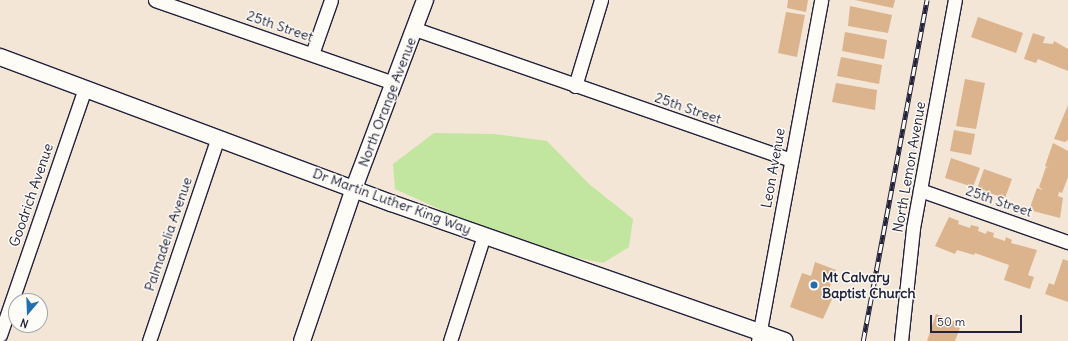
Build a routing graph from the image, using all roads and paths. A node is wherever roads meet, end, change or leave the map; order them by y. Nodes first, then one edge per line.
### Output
1 (155, 0) edge
2 (331, 0) edge
3 (425, 0) edge
4 (601, 0) edge
5 (821, 0) edge
6 (955, 0) edge
7 (414, 29) junction
8 (312, 54) junction
9 (0, 57) edge
10 (394, 83) junction
11 (575, 86) junction
12 (86, 88) junction
13 (218, 138) junction
14 (791, 160) junction
15 (354, 188) junction
16 (920, 190) junction
17 (484, 235) junction
18 (1068, 242) edge
19 (0, 336) edge
20 (759, 336) edge
21 (149, 341) edge
22 (302, 341) edge
23 (450, 341) edge
24 (785, 341) edge
25 (901, 341) edge

1 - 8 street, 25th Street
2 - 8 street
3 - 7 street, North Orange Avenue
4 - 11 street
5 - 14 street, Leon Avenue
6 - 16 street, North Lemon Avenue
7 - 10 street, North Orange Avenue
7 - 11 street, 25th Street
8 - 10 street, 25th Street
9 - 12 street, Dr Martin Luther King Way
10 - 15 street, North Orange Avenue
11 - 14 street, 25th Street
12 - 13 street, Dr Martin Luther King Way
12 - 19 street, Goodrich Avenue
13 - 15 street, Dr Martin Luther King Way
13 - 21 street, Palmadelia Avenue
14 - 20 street, Leon Avenue
15 - 17 street, Dr Martin Luther King Way
15 - 22 street, North Orange Avenue
16 - 18 street, 25th Street
16 - 25 street, North Lemon Avenue
17 - 20 street, Dr Martin Luther King Way
17 - 23 street
20 - 24 street, Dr Martin Luther King Way

